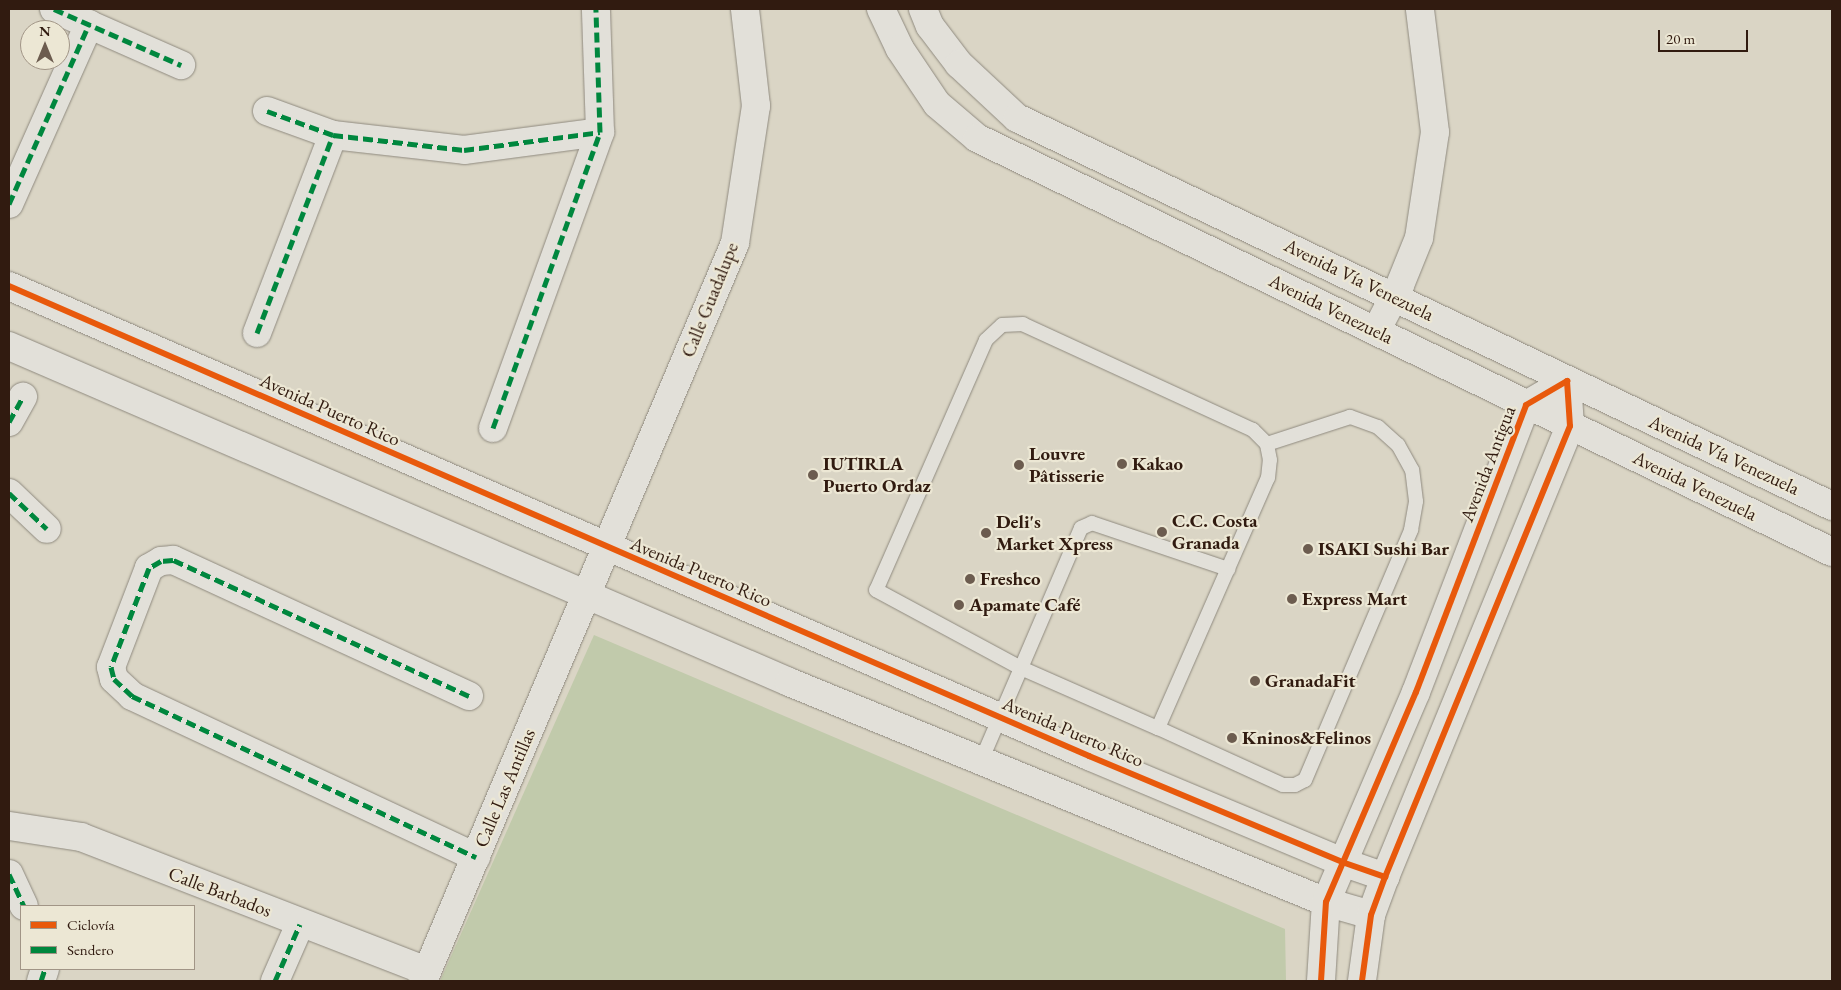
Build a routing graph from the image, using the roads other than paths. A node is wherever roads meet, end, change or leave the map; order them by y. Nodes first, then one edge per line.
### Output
1 (54, 9) edge
2 (596, 9) edge
3 (745, 9) edge
4 (882, 9) edge
5 (923, 9) edge
6 (1420, 9) edge
7 (89, 24) junction
8 (959, 64) junction
9 (181, 65) dead end
10 (920, 79) junction
11 (267, 111) dead end
12 (600, 132) junction
13 (333, 136) junction
14 (9, 204) edge
15 (9, 286) edge
16 (1394, 296) junction
17 (1376, 331) junction
18 (256, 333) dead end
19 (9, 346) edge
20 (1568, 381) junction
21 (24, 397) dead end
22 (1526, 405) junction
23 (9, 422) edge
24 (1570, 426) junction
25 (493, 428) dead end
26 (1266, 444) junction
27 (9, 493) edge
28 (1832, 506) edge
29 (47, 529) dead end
30 (605, 547) junction
31 (1832, 552) edge
32 (1228, 569) junction
33 (588, 594) junction
34 (1021, 668) junction
35 (469, 696) dead end
36 (1001, 717) junction
37 (1158, 728) junction
38 (981, 761) junction
39 (9, 826) edge
40 (476, 857) junction
41 (1342, 862) junction
42 (9, 874) edge
43 (1385, 877) junction
44 (1326, 902) junction
45 (24, 905) edge
46 (1371, 915) junction
47 (300, 924) junction
48 (425, 976) edge
49 (274, 981) edge
50 (1321, 981) edge
51 (1362, 981) edge

1 - 7 street
2 - 12 street
3 - 30 street, Calle Guadalupe
4 - 10 street, Avenida Venezuela
5 - 8 street, Avenida Vía Venezuela
6 - 16 street
7 - 9 street
7 - 14 street
8 - 10 street
8 - 16 street, Avenida Vía Venezuela
10 - 17 street, Avenida Venezuela
11 - 13 street
12 - 13 street
12 - 25 street
13 - 18 street
15 - 30 street, Avenida Puerto Rico
16 - 17 street
16 - 20 street, Avenida Vía Venezuela
17 - 22 street, Avenida Venezuela
19 - 33 street
20 - 22 street, Avenida Antigua
20 - 24 street
20 - 28 street, Avenida Vía Venezuela
21 - 23 street
22 - 24 street, Avenida Venezuela
22 - 41 street, Avenida Antigua
24 - 31 street, Avenida Venezuela
24 - 43 street
26 - 32 lane
26 - 34 lane
26 - 37 lane
27 - 29 street
30 - 33 street, Calle Guadalupe
30 - 36 street, Avenida Puerto Rico
32 - 34 lane
32 - 37 lane
33 - 38 street
33 - 40 street, Calle Las Antillas
34 - 36 lane
34 - 37 lane
35 - 40 street
36 - 38 lane
36 - 41 street, Avenida Puerto Rico
38 - 44 street
39 - 47 street, Calle Barbados
40 - 48 street, Calle Las Antillas
41 - 43 street, Avenida Puerto Rico
41 - 44 street, Avenida Antigua
42 - 45 street
43 - 46 street
44 - 46 street
44 - 50 street, Avenida Antigua
46 - 51 street
47 - 48 street, Calle Barbados
47 - 49 street

